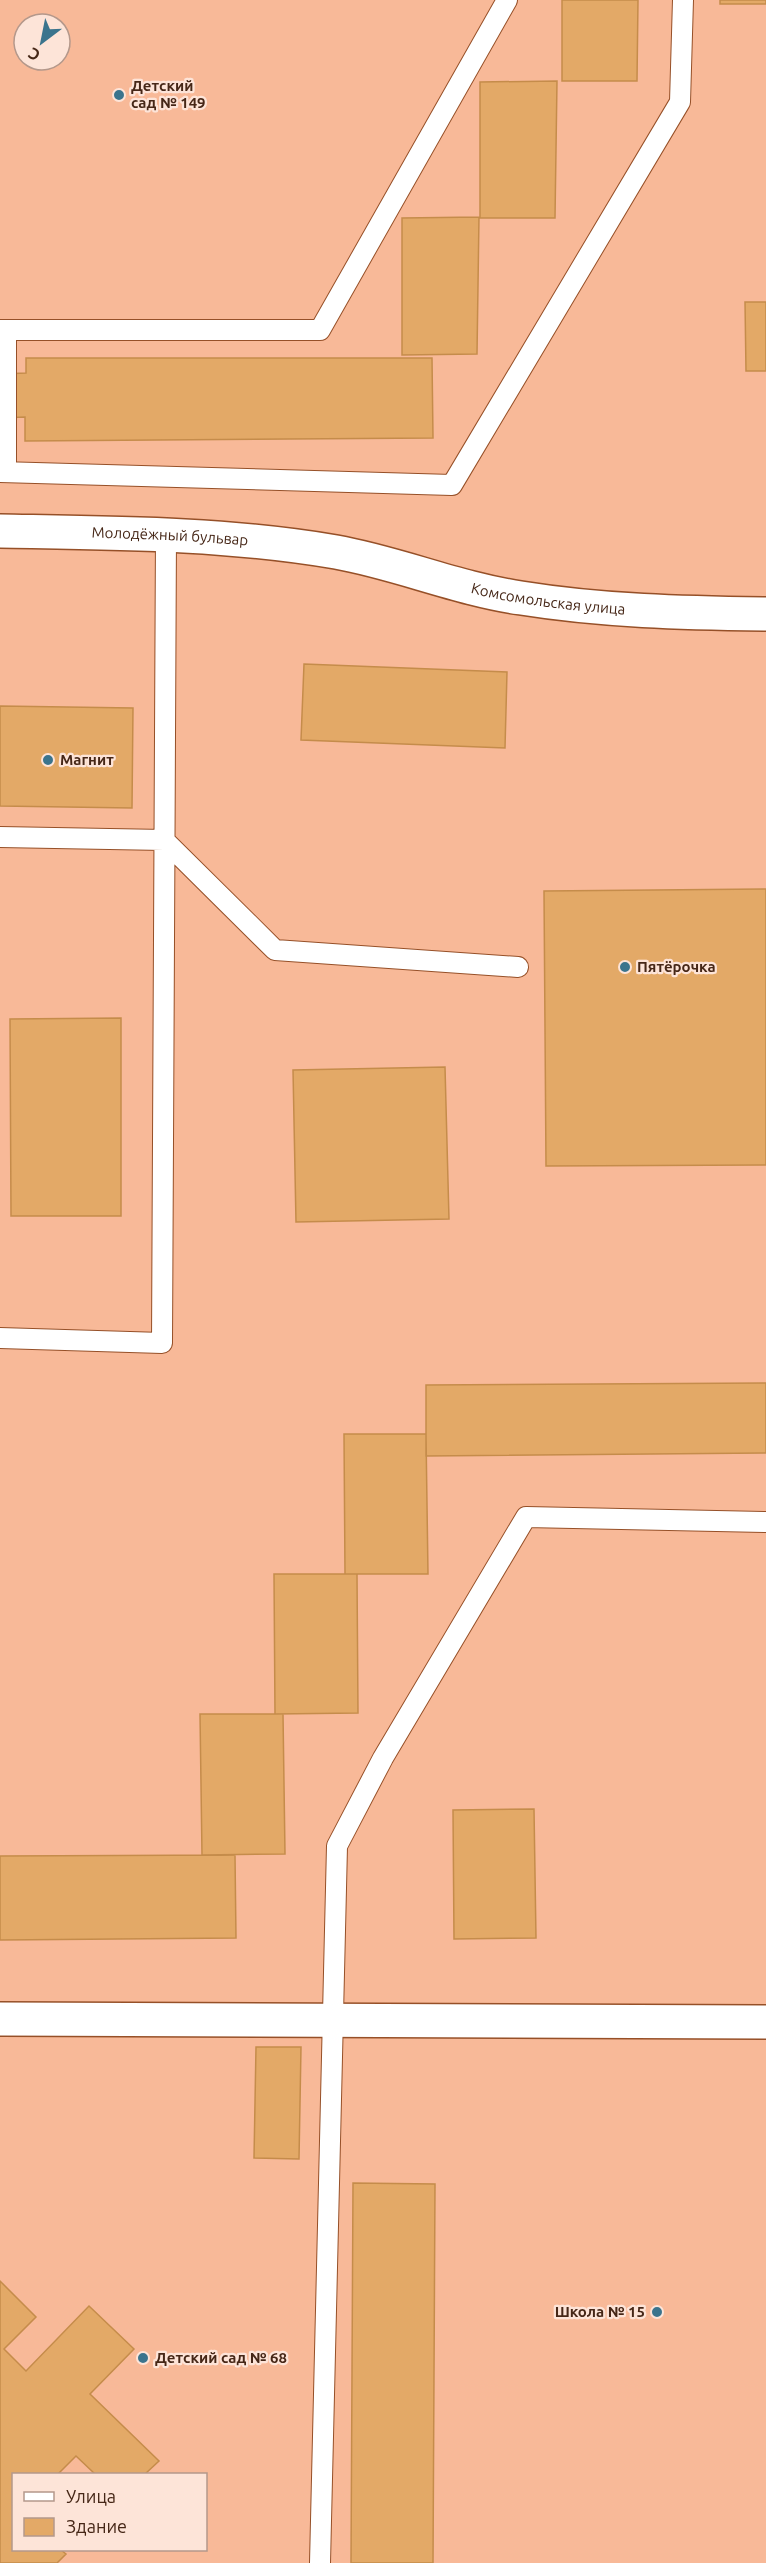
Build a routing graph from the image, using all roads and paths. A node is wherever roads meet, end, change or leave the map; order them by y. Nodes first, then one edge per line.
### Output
1 (507, 0) edge
2 (683, 0) edge
3 (3, 330) edge
4 (3, 472) edge
5 (0, 531) edge
6 (166, 534) junction
7 (337, 553) joint
8 (766, 614) edge
9 (0, 837) edge
10 (164, 840) junction
11 (518, 967) dead end
12 (0, 1338) edge
13 (766, 1522) edge
14 (0, 2019) edge
15 (332, 2020) junction
16 (766, 2022) edge
17 (320, 2563) edge

1 - 3 lane
2 - 4 lane
3 - 4 lane
5 - 6 street, Молодёжный бульвар
6 - 7 street, Молодёжный бульвар
6 - 10 lane
7 - 8 street, Комсомольская улица
9 - 10 lane
10 - 11 lane
10 - 12 lane
13 - 15 lane
14 - 15 street
15 - 16 street
15 - 17 lane

